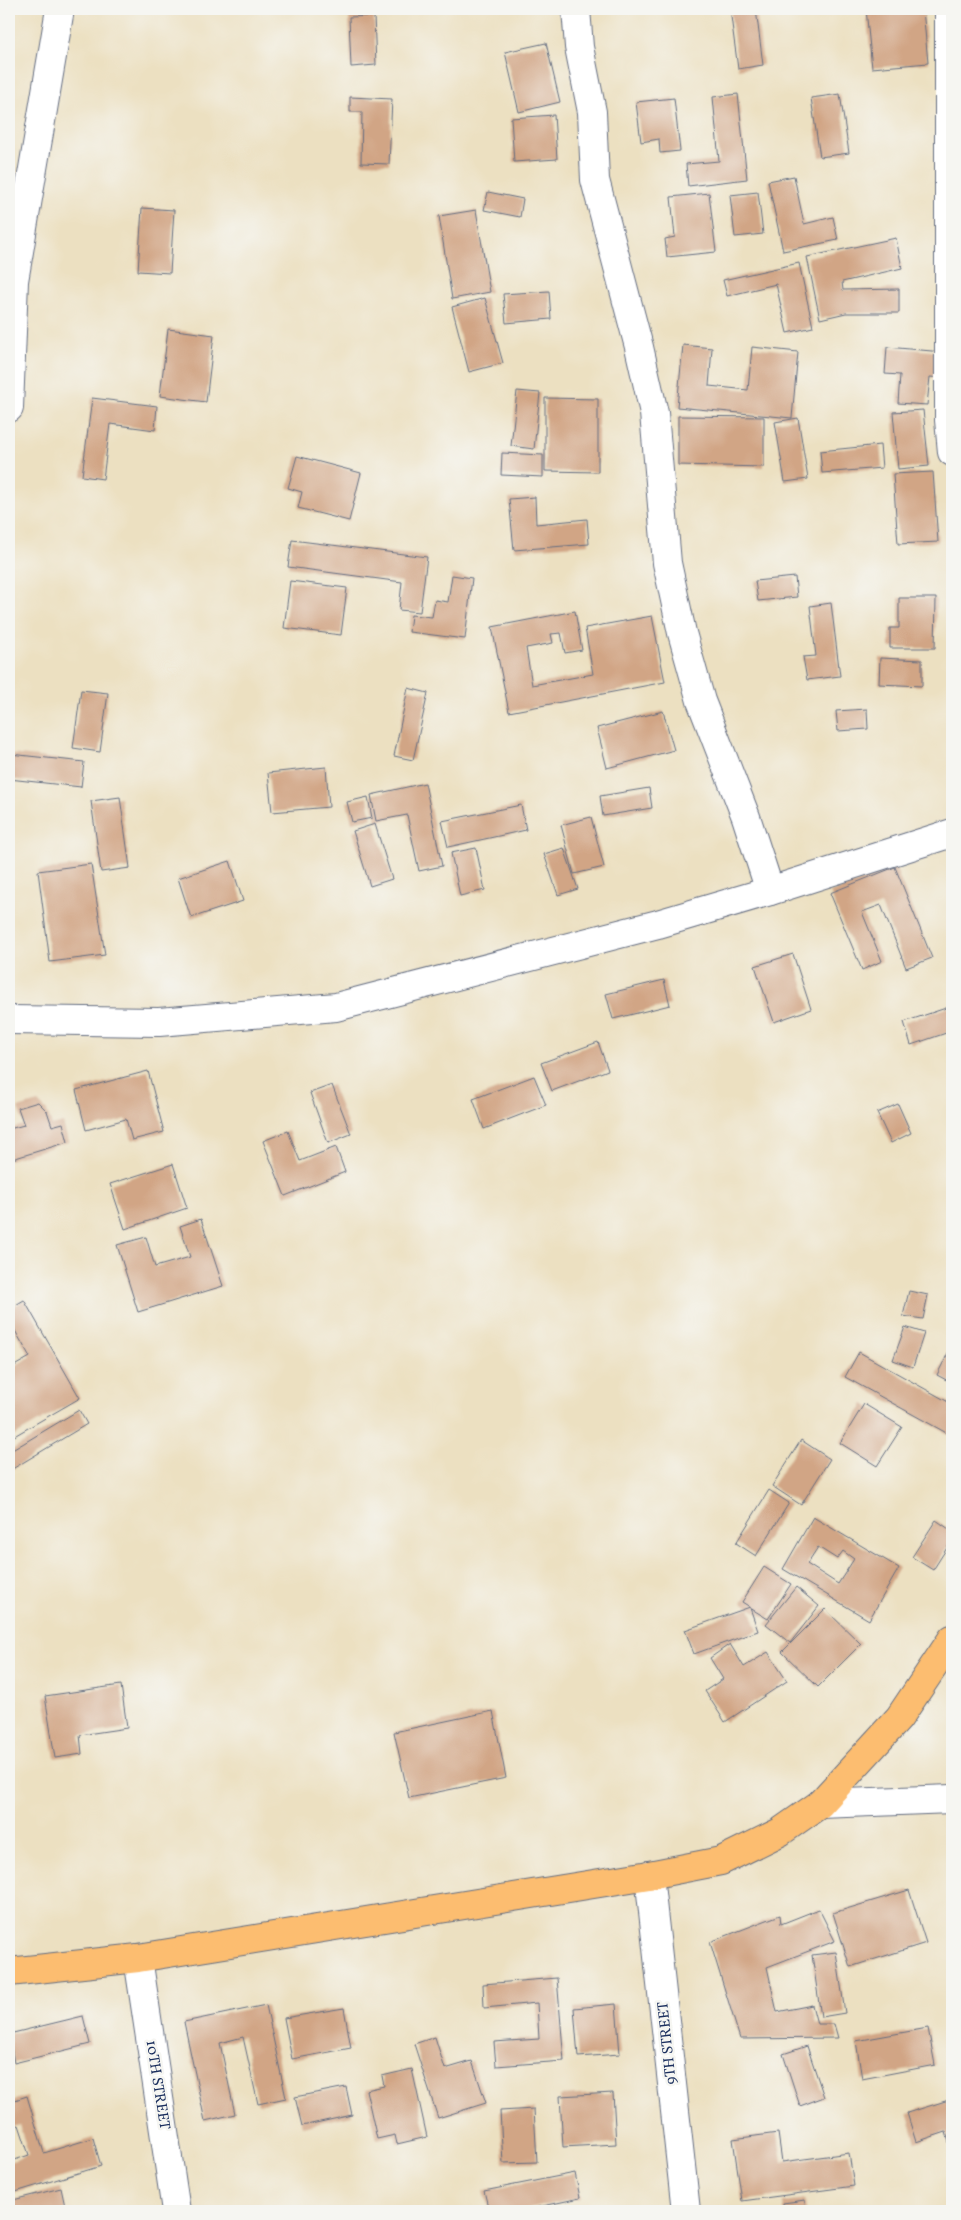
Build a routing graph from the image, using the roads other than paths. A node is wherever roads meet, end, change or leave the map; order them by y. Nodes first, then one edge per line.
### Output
1 (60, 9) edge
2 (576, 9) edge
3 (949, 9) edge
4 (9, 408) edge
5 (952, 452) edge
6 (952, 833) edge
7 (770, 892) junction
8 (9, 1020) edge
9 (952, 1638) edge
10 (952, 1799) edge
11 (820, 1804) junction
12 (650, 1875) junction
13 (138, 1958) junction
14 (9, 1972) edge
15 (176, 2211) edge
16 (686, 2211) edge

1 - 4 street
2 - 7 street
3 - 5 street
6 - 7 street
7 - 8 street
9 - 11 highway
10 - 11 street
11 - 12 highway
12 - 13 highway
12 - 16 street, 9TH STREET
13 - 14 highway
13 - 15 street, 10TH STREET

